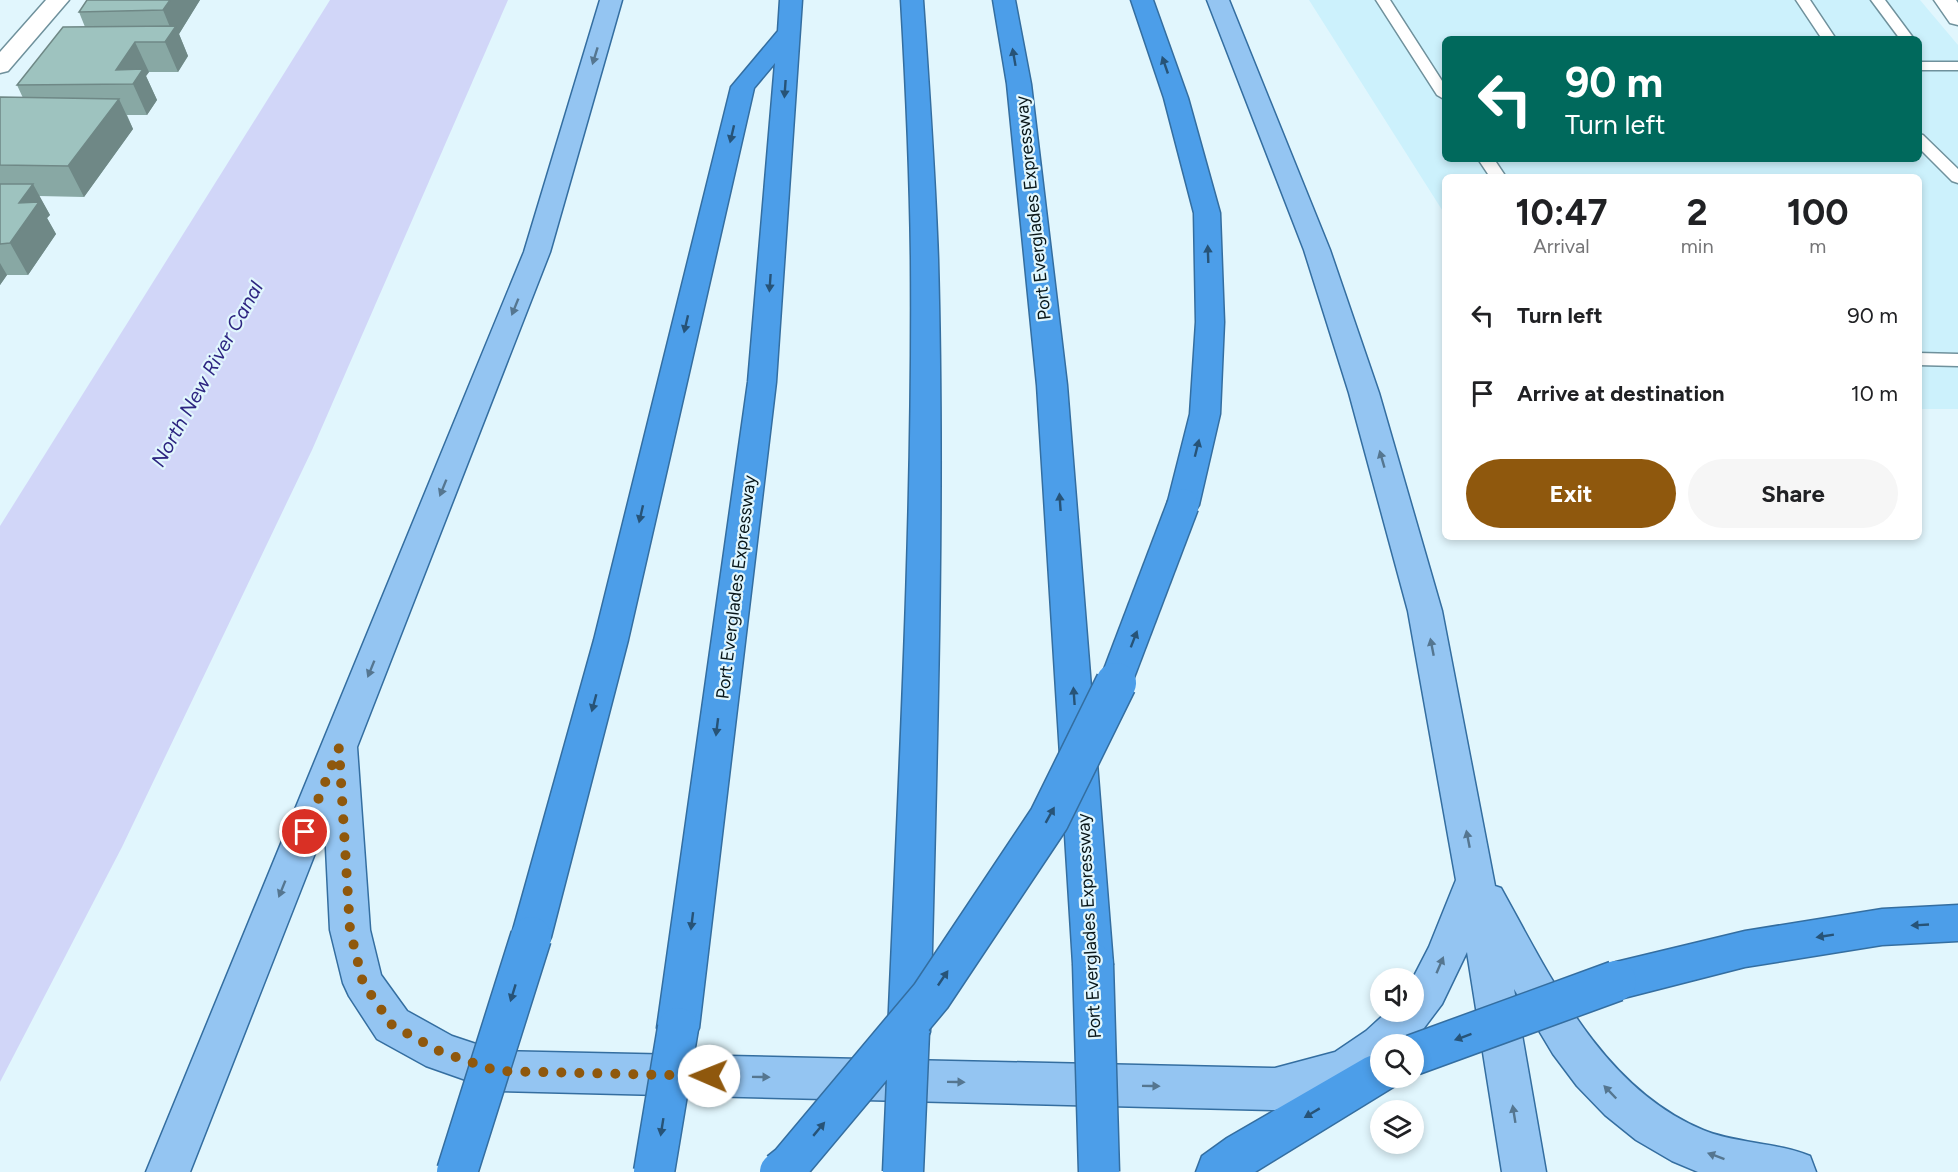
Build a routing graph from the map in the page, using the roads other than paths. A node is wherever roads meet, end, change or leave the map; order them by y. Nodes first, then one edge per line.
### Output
1 (58, 0) edge
2 (611, 0) edge
3 (912, 0) edge
4 (1004, 0) edge
5 (1142, 0) edge
6 (1218, 0) edge
7 (1383, 0) edge
8 (1803, 0) edge
9 (1878, 0) edge
10 (1945, 0) edge
11 (790, 15) edge
12 (1958, 18) edge
13 (1827, 36) edge
14 (1905, 36) edge
15 (1922, 62) edge
16 (0, 66) edge
17 (1958, 66) edge
18 (1442, 92) edge
19 (1922, 142) edge
20 (1958, 178) edge
21 (1922, 359) edge
22 (1958, 360) edge
23 (339, 748) junction
24 (1476, 880) junction
25 (1958, 923) edge
26 (1393, 1034) edge
27 (1424, 1051) edge
28 (1370, 1052) edge
29 (1370, 1078) edge
30 (168, 1172) edge
31 (458, 1172) edge
32 (654, 1172) edge
33 (780, 1172) edge
34 (903, 1172) edge
35 (1099, 1172) edge
36 (1218, 1172) edge
37 (1524, 1172) edge
38 (1794, 1172) edge

1 - 16 street
2 -> 23 main road
3 - 34 highway, bridge
35 -> 4 highway, Port Everglades Expressway, bridge
33 -> 5 highway, bridge
24 -> 6 main road
7 - 18 lane
8 - 13 lane
9 - 14 lane
10 - 12 street
11 -> 31 highway, bridge
11 -> 32 highway, Port Everglades Expressway, bridge
15 - 17 lane
19 - 20 lane
21 - 22 lane
23 -> 28 main road
23 -> 30 main road
26 -> 24 main road
37 -> 24 main road
38 -> 24 main road
25 -> 27 highway, bridge
29 -> 36 highway

